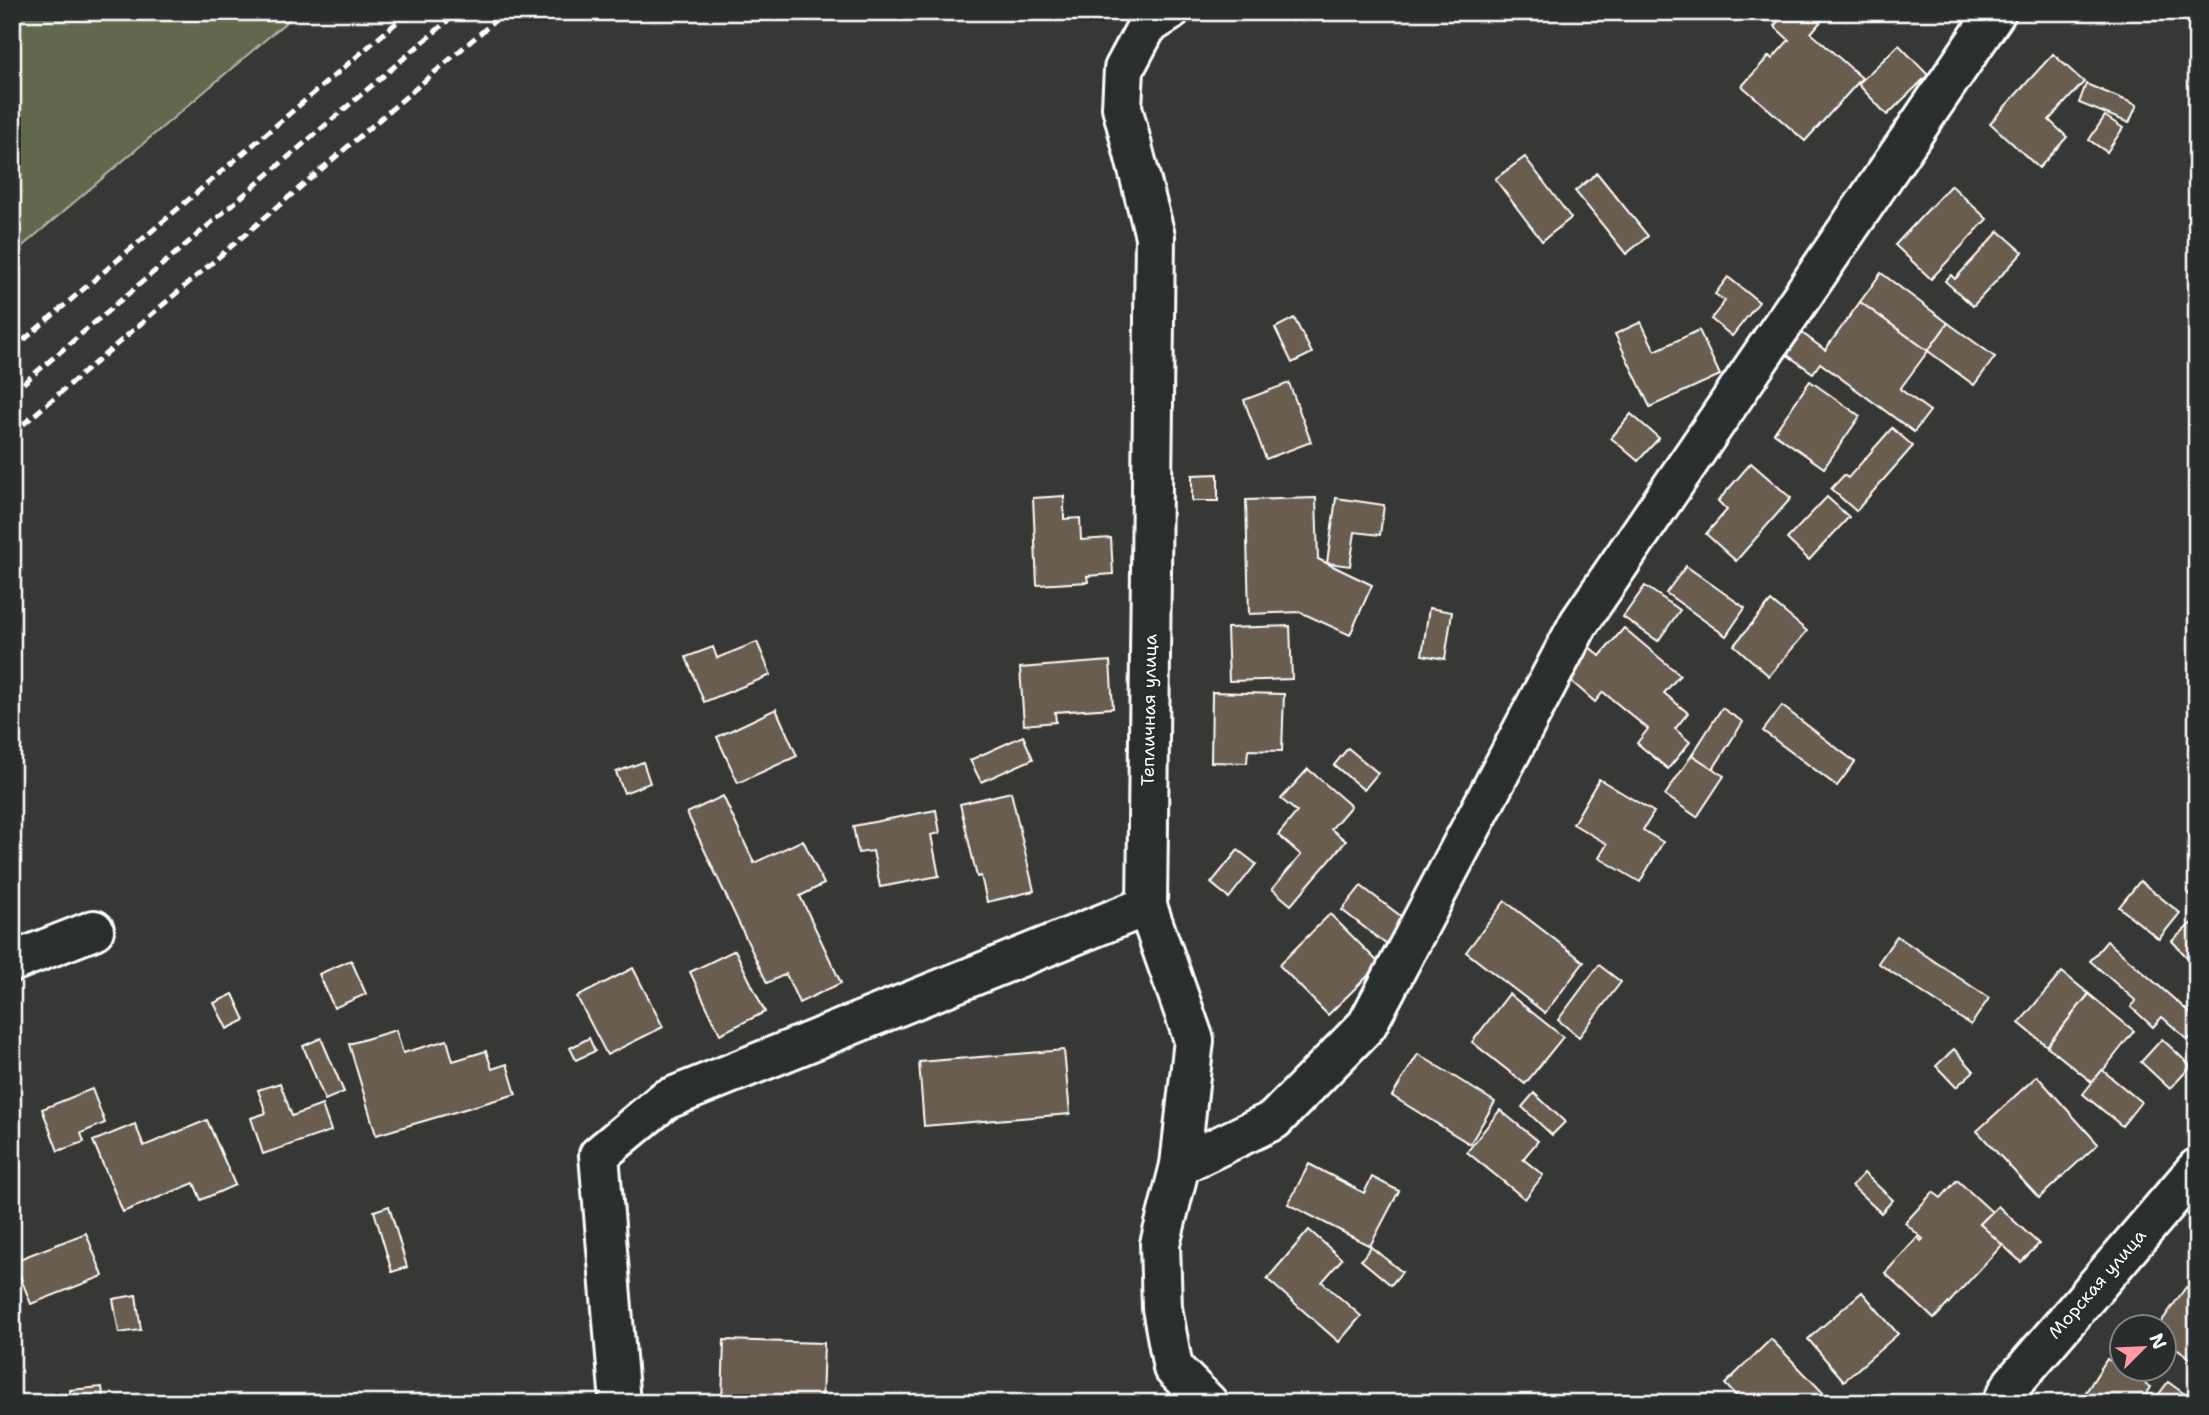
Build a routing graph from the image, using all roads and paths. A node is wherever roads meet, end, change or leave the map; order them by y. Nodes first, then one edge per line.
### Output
1 (1169, 12) edge
2 (1996, 12) edge
3 (1147, 906) junction
4 (94, 930) dead end
5 (12, 962) edge
6 (1180, 1166) junction
7 (2197, 1168) edge
8 (620, 1403) edge
9 (1208, 1403) edge
10 (2002, 1403) edge

1 - 3 street, Тепличная улица
2 - 6 street
3 - 6 street, Тепличная улица
3 - 8 street
4 - 5 street
6 - 9 street, Тепличная улица
7 - 10 street, Морская улица

